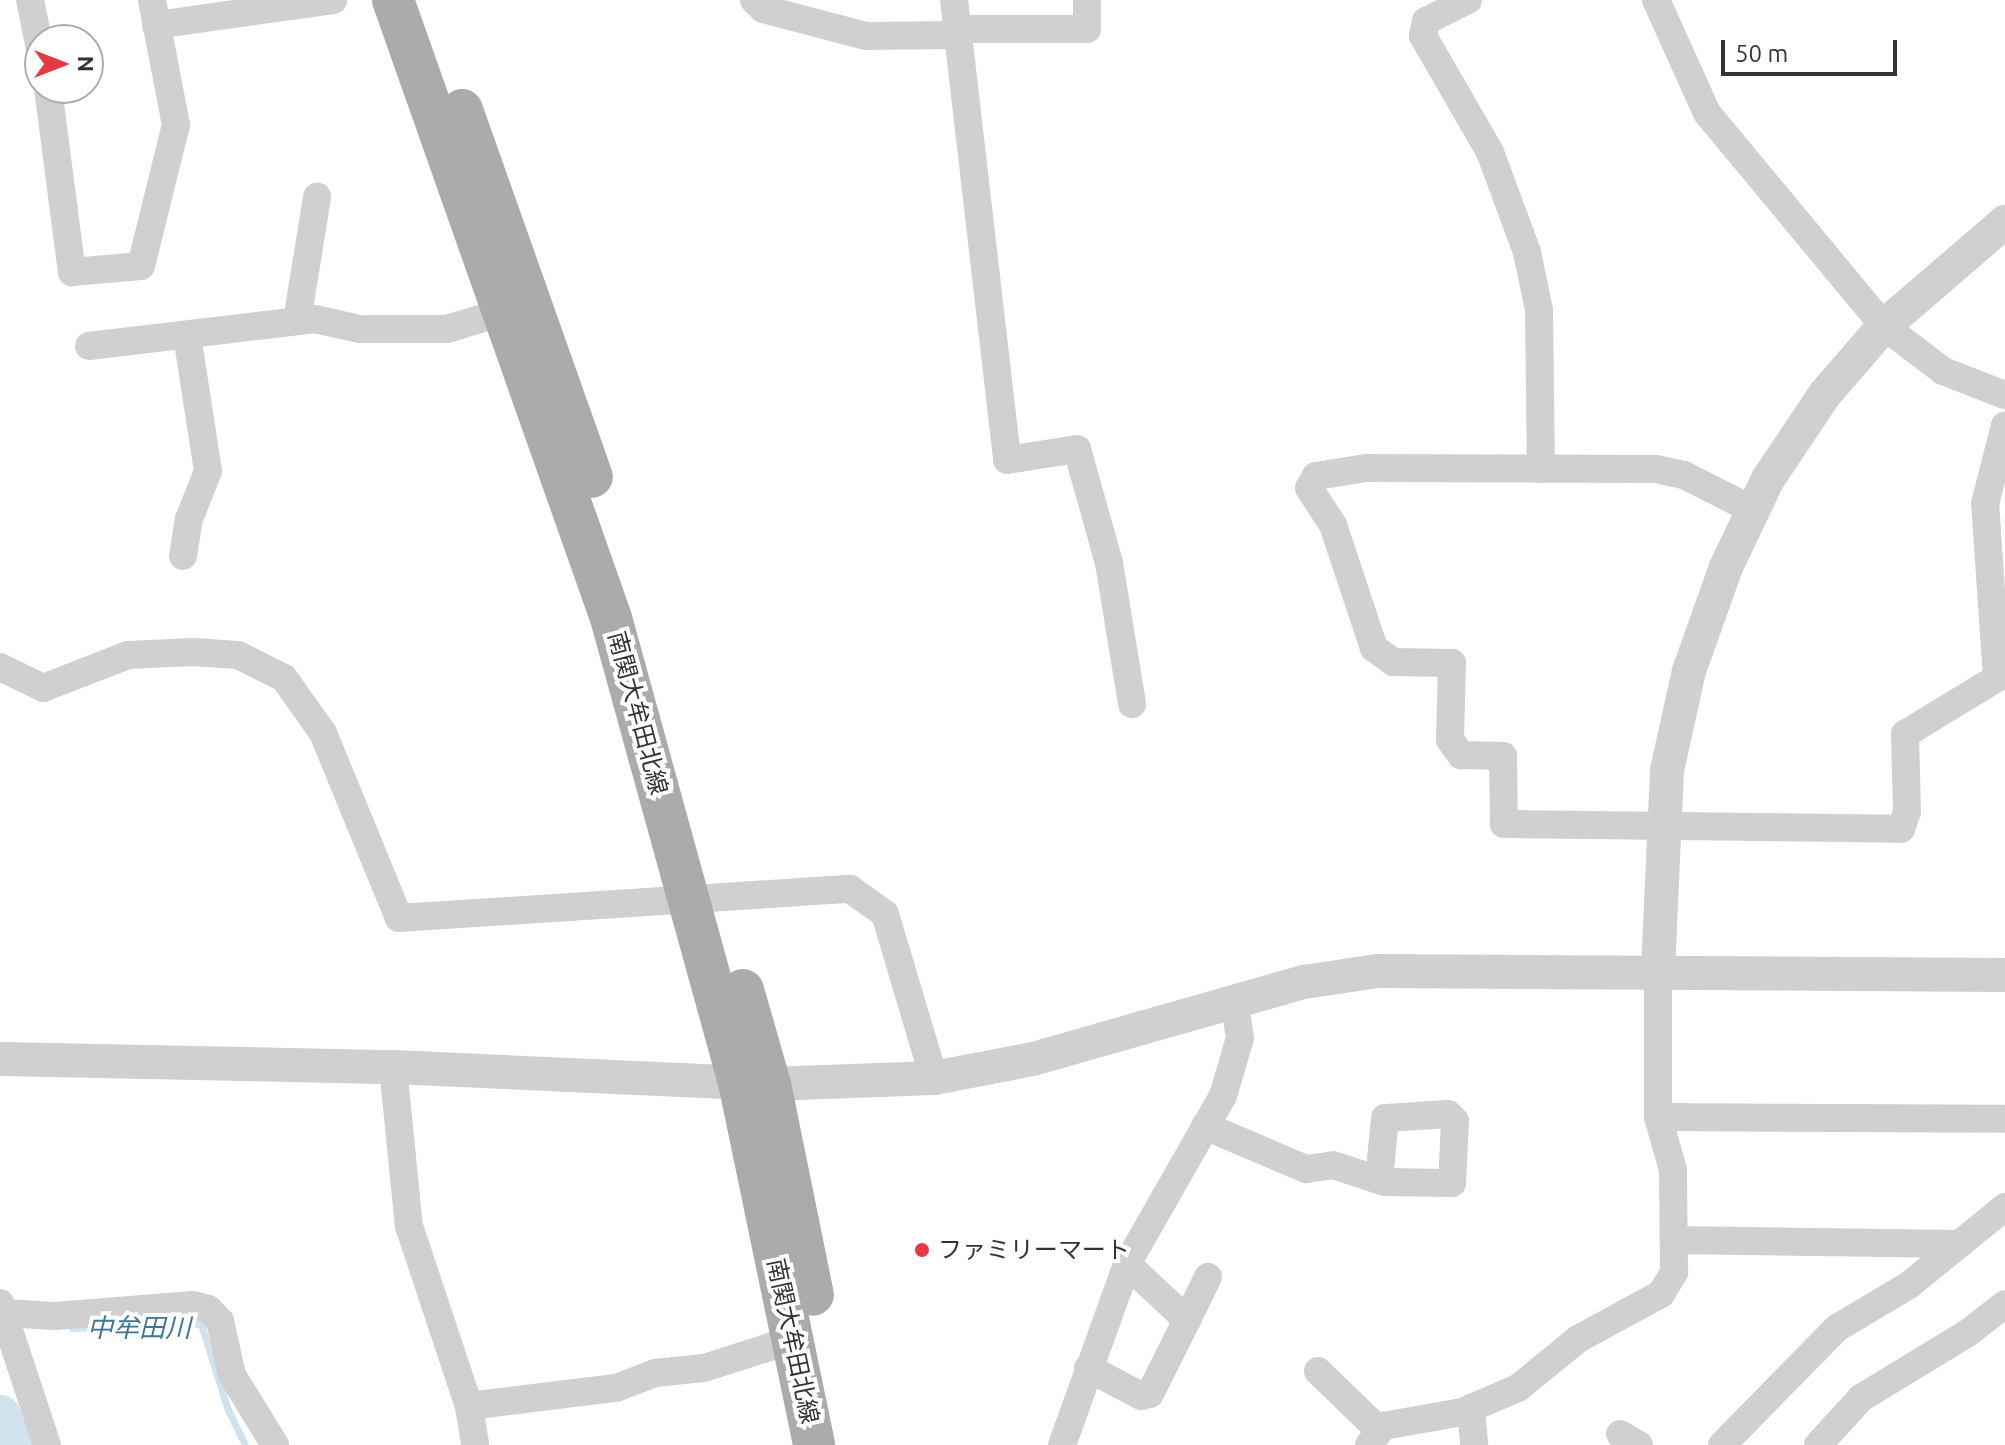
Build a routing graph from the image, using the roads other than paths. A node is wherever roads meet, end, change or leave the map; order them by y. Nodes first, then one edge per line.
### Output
1 (30, 0) edge
2 (333, 0) edge
3 (393, 0) edge
4 (422, 0) edge
5 (754, 0) edge
6 (954, 0) edge
7 (1087, 0) edge
8 (1468, 0) edge
9 (1656, 0) edge
10 (154, 12) edge
11 (35, 24) edge
12 (955, 32) junction
13 (50, 104) edge
14 (317, 197) dead end
15 (2005, 222) edge
16 (503, 312) junction
17 (297, 321) junction
18 (1884, 326) junction
19 (187, 336) junction
20 (89, 346) dead end
21 (2005, 395) edge
22 (2005, 425) edge
23 (1541, 469) junction
24 (1753, 510) junction
25 (183, 556) dead end
26 (0, 667) edge
27 (1132, 704) dead end
28 (1662, 827) junction
29 (704, 902) junction
30 (1658, 970) junction
31 (2005, 975) edge
32 (1234, 1000) junction
33 (0, 1059) edge
34 (393, 1067) junction
35 (934, 1078) junction
36 (754, 1083) junction
37 (1658, 1117) junction
38 (2005, 1119) edge
39 (1205, 1126) junction
40 (1379, 1180) dead end
41 (2005, 1207) edge
42 (1674, 1240) junction
43 (1960, 1244) junction
44 (1127, 1264) junction
45 (1208, 1277) dead end
46 (2005, 1304) edge
47 (7, 1319) edge
48 (1187, 1320) junction
49 (792, 1340) junction
50 (1088, 1368) junction
51 (1318, 1371) dead end
52 (469, 1406) junction
53 (1471, 1408) junction
54 (1374, 1438) edge
55 (47, 1445) edge
56 (275, 1445) edge
57 (475, 1445) edge
58 (814, 1445) edge
59 (843, 1445) edge
60 (1062, 1445) edge
61 (1474, 1445) edge
62 (1722, 1445) edge
63 (1818, 1445) edge

1 - 11 street
2 - 10 street
3 - 16 main road, 南関大牟田北線
4 - 29 main road, 南関大牟田北線
5 - 12 street
6 - 12 street
7 - 12 street
8 - 23 street
9 - 18 street
10 - 13 street
12 - 27 street
14 - 17 street
15 - 18 street
16 - 17 street
16 - 29 main road, 南関大牟田北線
17 - 19 street
18 - 21 street
18 - 24 street
19 - 20 street
19 - 25 street
22 - 28 street
23 - 24 street
23 - 28 street
24 - 28 street
26 - 29 street
28 - 30 street
29 - 35 street
29 - 36 main road, 南関大牟田北線
30 - 31 street
30 - 32 street
30 - 37 street
32 - 35 street
32 - 39 street
33 - 34 street
34 - 36 street
34 - 52 street
35 - 36 street
36 - 49 main road, 南関大牟田北線
36 - 59 main road, 南関大牟田北線
37 - 38 street
37 - 42 street
39 - 40 street
39 - 44 street
41 - 43 street
42 - 43 street
42 - 53 street
43 - 62 street
44 - 48 street
44 - 50 street
45 - 48 street
46 - 63 street
47 - 55 street
47 - 56 street
48 - 50 street
49 - 52 street
49 - 58 main road, 南関大牟田北線
50 - 60 street
51 - 54 street
52 - 57 street
53 - 54 street
53 - 61 street

